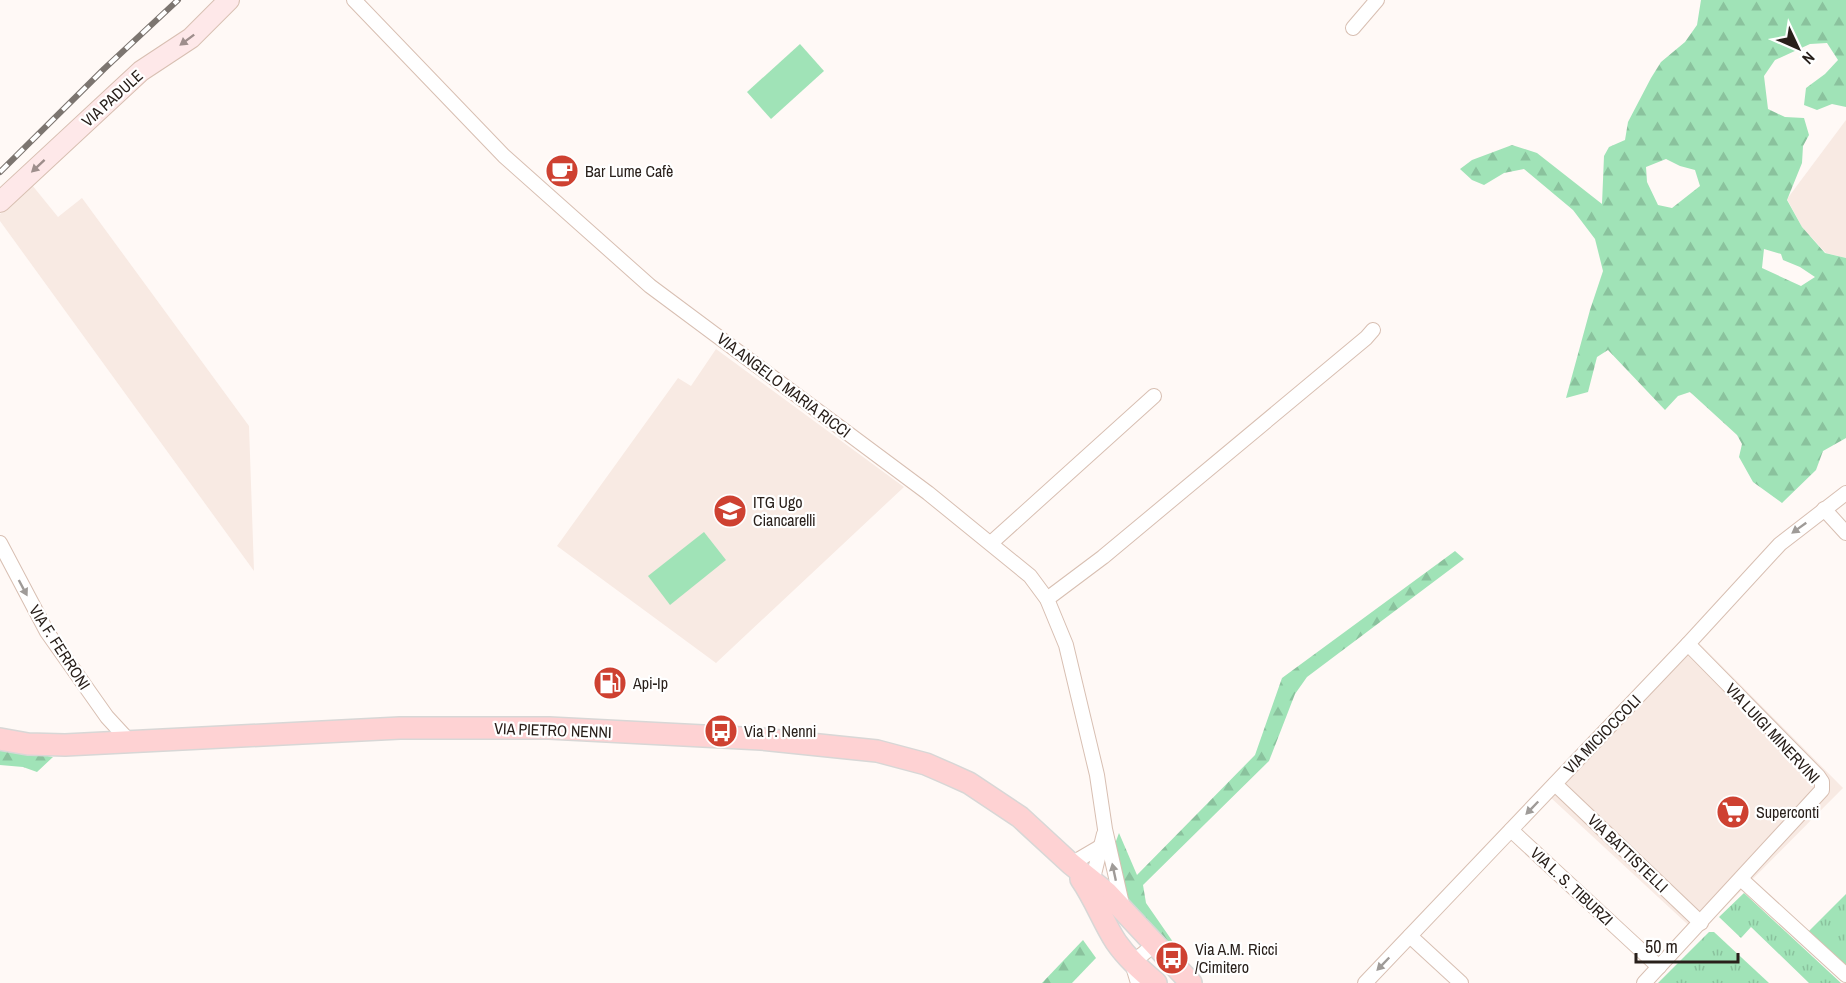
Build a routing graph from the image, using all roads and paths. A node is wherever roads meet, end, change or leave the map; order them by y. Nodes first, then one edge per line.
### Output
1 (229, 0) edge
2 (1377, 0) edge
3 (356, 1) edge
4 (1353, 28) dead end
5 (0, 202) edge
6 (1373, 330) dead end
7 (1154, 396) dead end
8 (1846, 493) edge
9 (1824, 509) junction
10 (1846, 533) edge
11 (0, 543) edge
12 (991, 543) junction
13 (1047, 599) junction
14 (1688, 644) junction
15 (107, 717) junction
16 (0, 739) edge
17 (130, 742) junction
18 (89, 744) junction
19 (1555, 784) junction
20 (1105, 829) junction
21 (1511, 830) junction
22 (1100, 847) junction
23 (1071, 864) junction
24 (1741, 879) junction
25 (1091, 886) junction
26 (1131, 919) junction
27 (1701, 922) junction
28 (1410, 936) junction
29 (1116, 942) junction
30 (1155, 944) junction
31 (1659, 967) junction
32 (1136, 973) edge
33 (1846, 975) edge
34 (1189, 982) edge
35 (1156, 983) edge
36 (1365, 983) edge
37 (1461, 983) edge
38 (1644, 983) edge

1 -> 5 street, VIA PADULE
2 - 4 street
3 - 12 street, VIA ANGELO MARIA RICCI
6 - 13 street
7 - 12 street
8 - 9 street, VIA MICIOCCOLI
9 - 10 street
9 -> 14 street, VIA MICIOCCOLI
11 -> 15 street, VIA F. FERRONI
12 - 13 street, VIA ANGELO MARIA RICCI
13 - 20 street, VIA ANGELO MARIA RICCI
14 - 19 street, VIA MICIOCCOLI
14 - 24 street, VIA LUIGI MINERVINI
15 - 17 street, VIA F. FERRONI
15 - 18 street
16 - 18 main road, VIA PIETRO NENNI
17 - 18 main road, VIA PIETRO NENNI
17 - 23 main road, VIA PIETRO NENNI
19 -> 21 street, VIA MICIOCCOLI
19 - 27 street, VIA BATTISTELLI
20 - 22 street, VIA ANGELO MARIA RICCI
26 -> 20 street, VIA ANGELO MARIA RICCI
21 - 28 street, VIA MICIOCCOLI
21 - 31 street, VIA L. S. TIBURZI
22 - 23 street
22 - 25 street, VIA ANGELO MARIA RICCI
23 - 25 main road, VIA ANGELO MARIA RICCI
24 - 27 street, VIA LUIGI MINERVINI
24 - 33 street
25 - 26 main road, VIA ANGELO MARIA RICCI
25 - 29 main road, VIA ANGELO MARIA RICCI
26 - 29 street
26 - 30 main road, VIA ANGELO MARIA RICCI
27 - 31 street, VIA LUIGI MINERVINI
28 -> 36 street, VIA MICIOCCOLI
28 - 37 street
29 - 32 main road, VIA ANGELO MARIA RICCI
30 - 32 street
30 - 34 main road, VIA ANGELO MARIA RICCI
31 - 38 street, VIA LUIGI MINERVINI
32 - 35 main road, VIA ANGELO MARIA RICCI

